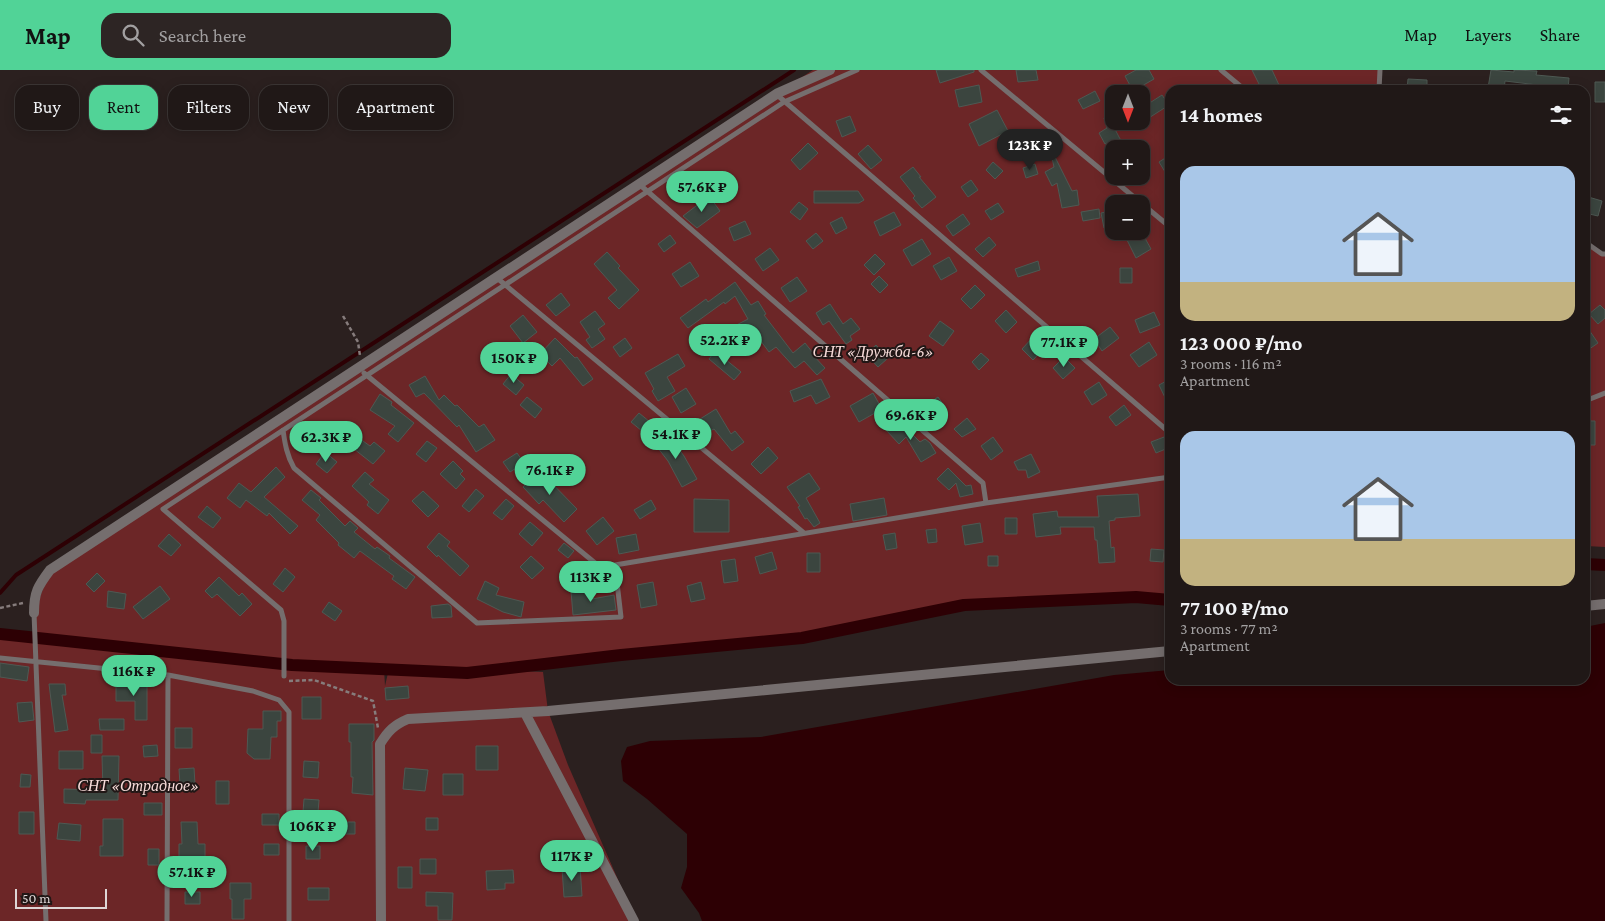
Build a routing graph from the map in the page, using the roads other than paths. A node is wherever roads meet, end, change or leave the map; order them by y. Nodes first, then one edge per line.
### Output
1 (830, 70) edge
2 (857, 70) edge
3 (981, 70) edge
4 (1221, 70) edge
5 (1380, 70) edge
6 (1239, 85) edge
7 (1379, 85) edge
8 (776, 94) junction
9 (784, 102) junction
10 (639, 184) junction
11 (647, 191) junction
12 (1165, 223) edge
13 (1590, 246) edge
14 (1605, 254) edge
15 (497, 277) junction
16 (506, 284) junction
17 (359, 363) junction
18 (367, 375) junction
19 (1605, 393) edge
20 (1590, 399) edge
21 (1165, 429) edge
22 (283, 430) junction
23 (1165, 477) edge
24 (986, 503) junction
25 (804, 533) junction
26 (617, 581) junction
27 (1605, 604) edge
28 (1590, 606) edge
29 (34, 613) joint
30 (1165, 651) edge
31 (0, 658) edge
32 (36, 662) junction
33 (168, 675) junction
34 (284, 679) road end
35 (525, 713) junction
36 (46, 921) edge
37 (167, 921) edge
38 (289, 921) edge
39 (381, 921) edge
40 (634, 921) edge

1 - 8 street
2 - 9 lane
3 - 12 lane
4 - 6 lane
5 - 7 lane
8 - 9 lane
8 - 10 street
9 - 11 lane
9 - 21 lane
10 - 11 lane
10 - 15 street
11 - 16 lane
11 - 24 lane
13 - 14 lane
15 - 16 lane
15 - 17 street
16 - 18 lane
16 - 25 lane
17 - 18 lane
17 - 29 street
18 - 22 lane
18 - 26 lane
19 - 20 lane
22 - 26 lane
22 - 34 lane
23 - 24 lane
24 - 25 lane
25 - 26 lane
27 - 28 street
29 - 32 lane
30 - 35 street
31 - 32 lane
32 - 33 lane
32 - 36 lane
33 - 37 lane
33 - 38 lane
35 - 39 street
35 - 40 street

